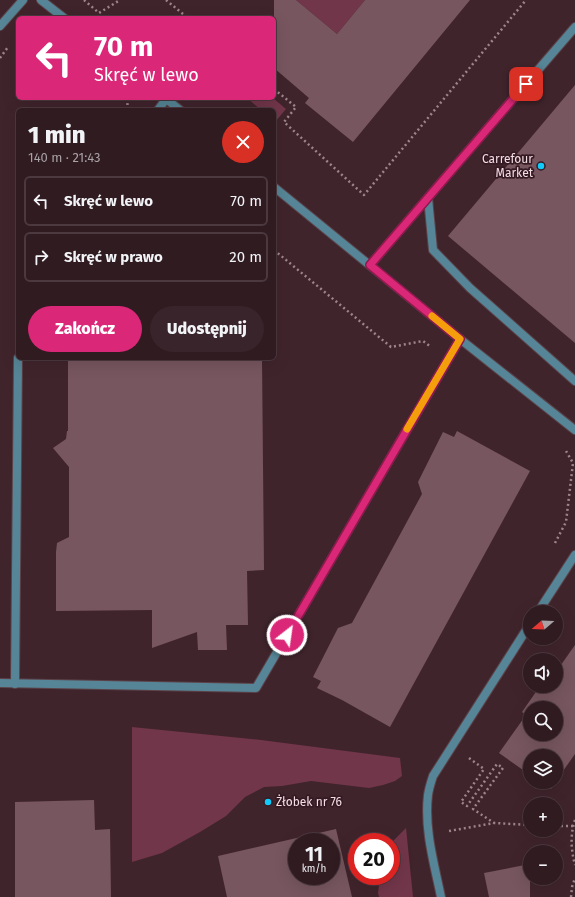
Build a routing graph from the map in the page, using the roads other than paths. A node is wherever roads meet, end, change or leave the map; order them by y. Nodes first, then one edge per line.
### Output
1 (23, 0) edge
2 (41, 0) edge
3 (61, 16) edge
4 (0, 26) edge
5 (575, 27) edge
6 (168, 100) edge
7 (178, 108) edge
8 (276, 189) edge
9 (428, 198) junction
10 (370, 265) junction
11 (460, 339) junction
12 (18, 360) edge
13 (575, 381) edge
14 (575, 430) edge
15 (575, 555) edge
16 (543, 605) edge
17 (523, 635) edge
18 (0, 683) edge
19 (15, 684) junction
20 (441, 897) edge

1 - 4 street
2 - 3 street
5 - 9 street
6 - 7 street
8 - 10 street
9 - 10 street
9 - 13 street
10 - 11 street
11 - 14 street
11 - 19 street
12 - 19 street
15 - 16 street
17 - 20 street
18 - 19 street

